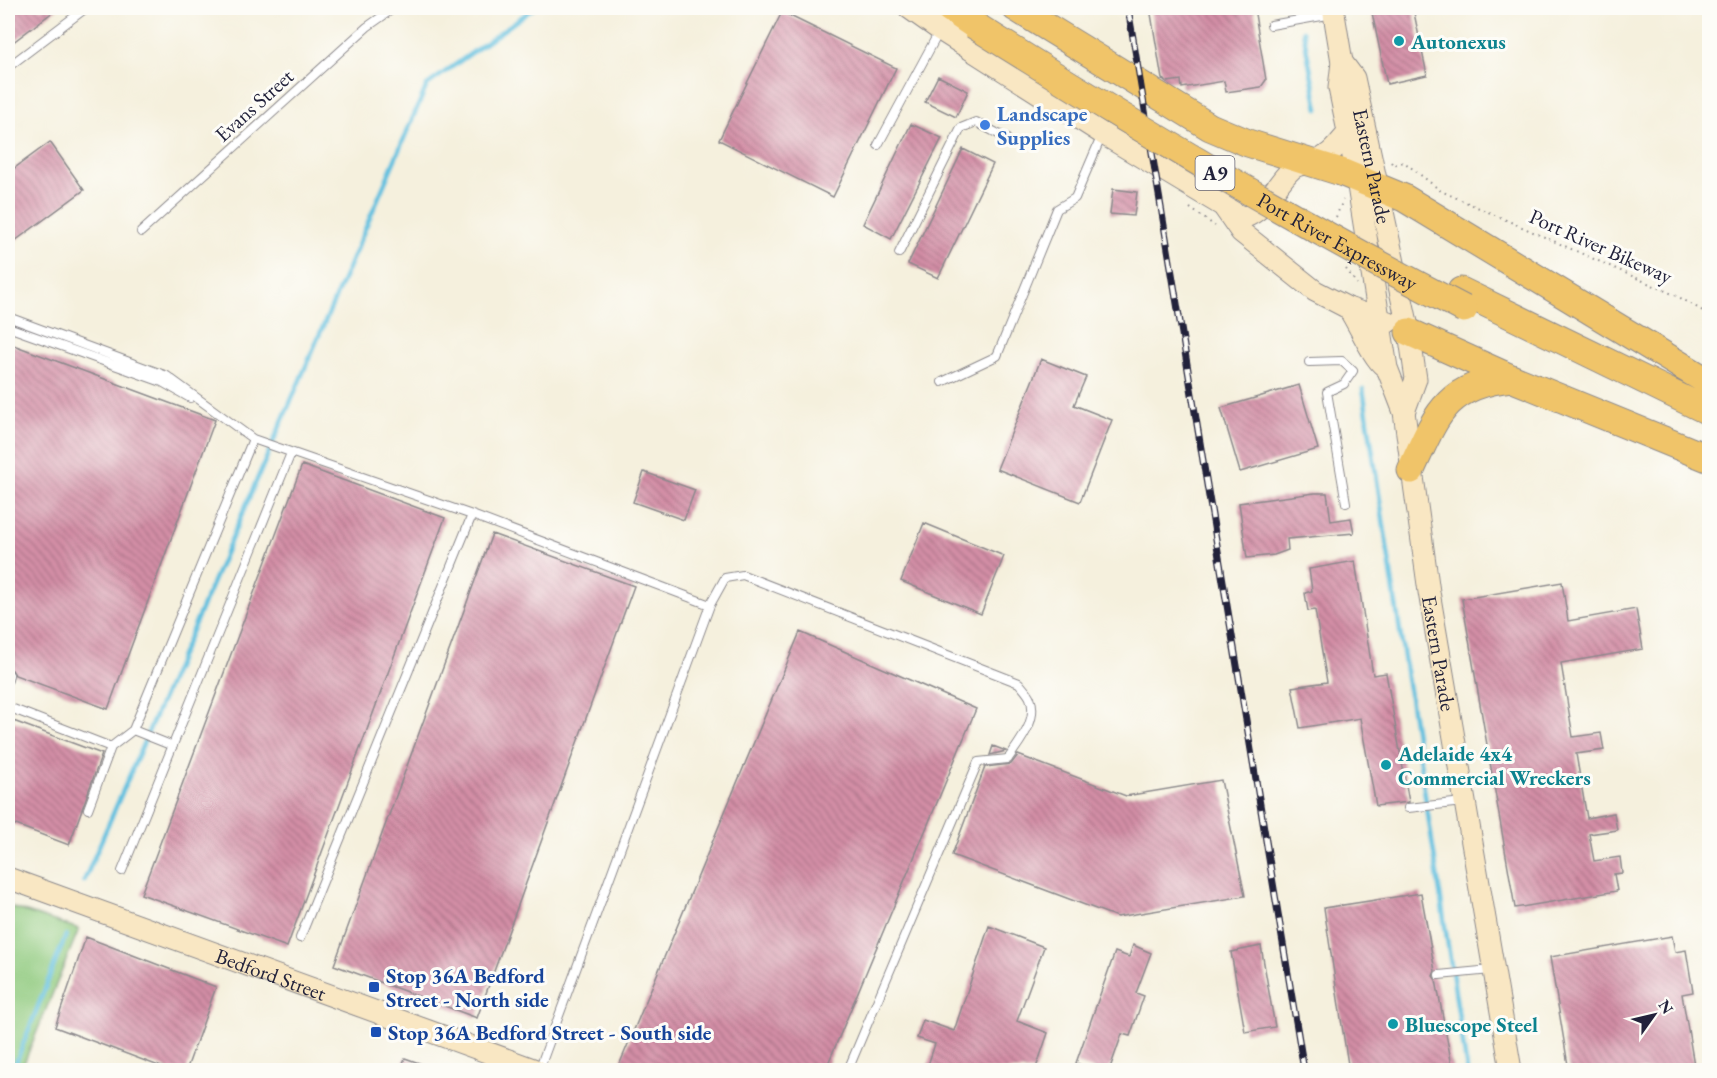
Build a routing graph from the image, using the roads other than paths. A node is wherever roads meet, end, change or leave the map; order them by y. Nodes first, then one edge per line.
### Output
1 (86, 8) edge
2 (394, 8) edge
3 (909, 8) edge
4 (1016, 8) edge
5 (1334, 11) edge
6 (978, 14) edge
7 (945, 19) edge
8 (1271, 25) dead end
9 (1342, 62) junction
10 (8, 67) edge
11 (1349, 132) junction
12 (1103, 134) junction
13 (1006, 138) dead end
14 (878, 145) dead end
15 (1312, 163) junction
16 (1381, 192) junction
17 (1224, 208) junction
18 (1364, 230) junction
19 (141, 232) dead end
20 (898, 253) dead end
21 (1463, 300) junction
22 (1348, 308) junction
23 (8, 317) edge
24 (1379, 318) junction
25 (8, 327) edge
26 (1409, 332) junction
27 (1309, 362) dead end
28 (1387, 368) junction
29 (1511, 378) junction
30 (942, 382) dead end
31 (1710, 383) edge
32 (1404, 412) junction
33 (1710, 412) edge
34 (236, 424) junction
35 (1710, 432) edge
36 (253, 439) junction
37 (291, 453) junction
38 (1710, 459) edge
39 (1411, 470) junction
40 (1346, 502) dead end
41 (472, 515) junction
42 (710, 605) junction
43 (8, 707) edge
44 (133, 730) junction
45 (172, 746) junction
46 (111, 747) junction
47 (1466, 802) junction
48 (1408, 808) dead end
49 (88, 809) dead end
50 (122, 871) dead end
51 (8, 878) edge
52 (300, 938) dead end
53 (1494, 970) junction
54 (1439, 975) dead end
55 (538, 1071) edge
56 (848, 1071) edge
57 (1510, 1071) edge

1 - 10 lane
2 - 19 lane, Evans Street
3 - 7 main road
4 - 15 highway
5 - 8 lane
5 - 9 main road, Eastern Parade
6 - 7 highway, Port River Expressway / A9
6 - 21 highway, Port River Expressway / A9, bridge
7 - 12 main road
7 - 14 lane
9 - 11 main road, Eastern Parade
9 - 16 main road, Eastern Parade
11 - 15 main road
11 - 16 main road, Eastern Parade
12 - 17 main road
12 - 30 lane
13 - 20 lane
15 - 16 highway
15 - 17 main road
16 - 18 main road, Eastern Parade
16 - 18 main road
16 - 26 main road, Eastern Parade
16 - 31 highway
17 - 22 main road
18 - 24 main road, Eastern Parade
21 - 33 highway, Port River Expressway / A9
21 - 35 highway, Port River Expressway / A9
22 - 24 main road
22 - 28 main road
23 - 34 lane
24 - 26 main road
24 - 28 main road, Eastern Parade
25 - 34 lane
26 - 29 highway
26 - 32 main road, Eastern Parade
27 - 40 lane
28 - 32 main road, Eastern Parade
29 - 38 highway
29 - 39 highway
32 - 39 main road, Eastern Parade
34 - 36 lane
36 - 37 lane
36 - 44 lane
37 - 41 lane
37 - 45 lane
39 - 47 main road, Eastern Parade
41 - 42 lane
41 - 52 lane
42 - 55 lane
42 - 56 lane
43 - 46 lane
44 - 45 lane
44 - 46 lane
45 - 50 lane
46 - 49 lane
47 - 48 lane
47 - 53 main road, Eastern Parade
51 - 55 main road, Bedford Street
53 - 54 lane
53 - 57 main road, Eastern Parade

